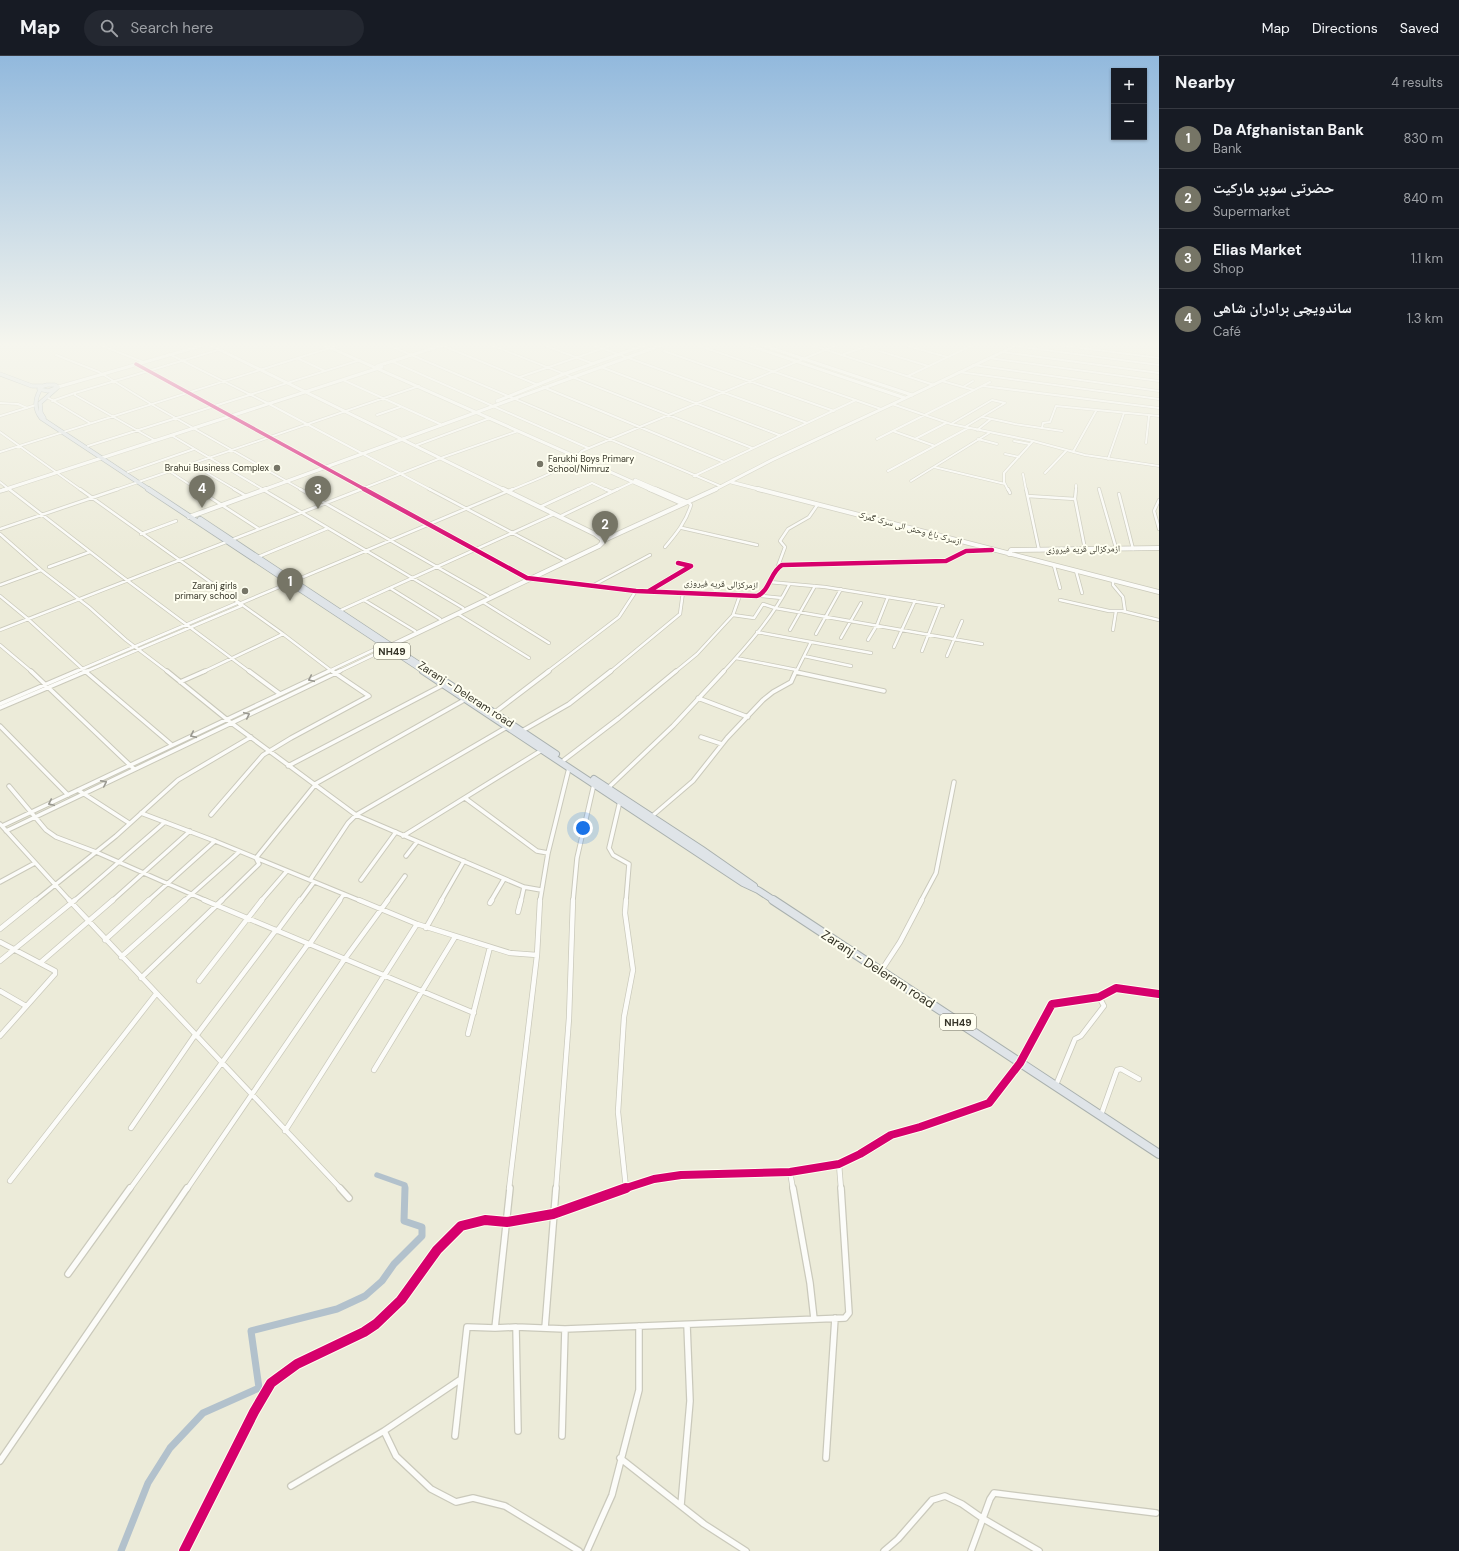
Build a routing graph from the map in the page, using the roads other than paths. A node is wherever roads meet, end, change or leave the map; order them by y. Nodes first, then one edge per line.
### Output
1 (1124, 414) edge
2 (38, 415) edge
3 (42, 415) edge
4 (76, 415) edge
5 (116, 415) edge
6 (170, 415) edge
7 (186, 415) edge
8 (235, 415) edge
9 (288, 415) edge
10 (337, 415) edge
11 (351, 415) edge
12 (421, 415) edge
13 (462, 415) edge
14 (484, 415) edge
15 (486, 415) edge
16 (513, 415) edge
17 (553, 415) edge
18 (609, 415) edge
19 (669, 415) joint
20 (725, 415) edge
21 (786, 415) edge
22 (826, 415) edge
23 (869, 415) edge
24 (924, 415) joint
25 (967, 415) edge
26 (987, 415) edge
27 (1053, 415) edge
28 (1094, 415) edge
29 (1134, 415) edge
30 (112, 416) junction
31 (231, 416) junction
32 (1149, 416) junction
33 (1159, 416) edge
34 (983, 417) junction
35 (176, 418) junction
36 (490, 418) junction
37 (990, 419) junction
38 (90, 423) junction
39 (439, 423) junction
40 (808, 423) junction
41 (947, 423) junction
42 (951, 424) junction
43 (307, 425) junction
44 (638, 427) junction
45 (193, 428) junction
46 (967, 428) junction
47 (1042, 428) junction
48 (136, 430) junction
49 (977, 430) junction
50 (518, 431) junction
51 (893, 431) junction
52 (1062, 431) dead end
53 (0, 432) edge
54 (64, 432) junction
55 (989, 433) junction
56 (171, 435) junction
57 (779, 435) junction
58 (271, 438) junction
59 (400, 439) junction
60 (610, 439) junction
61 (877, 439) dead end
62 (915, 439) junction
63 (978, 439) junction
64 (154, 440) junction
65 (1014, 441) dead end
66 (1033, 441) junction
67 (1146, 443) dead end
68 (997, 444) dead end
69 (1030, 444) junction
70 (417, 445) junction
71 (18, 446) junction
72 (88, 446) junction
73 (935, 446) junction
74 (588, 448) junction
75 (752, 448) junction
76 (194, 449) junction
77 (232, 451) junction
78 (1066, 451) junction
79 (0, 452) edge
80 (1073, 452) junction
81 (361, 453) junction
82 (1005, 454) dead end
83 (577, 456) junction
84 (1019, 457) junction
85 (103, 458) junction
86 (210, 458) junction
87 (440, 459) junction
88 (1108, 459) junction
89 (724, 462) junction
90 (192, 464) junction
91 (325, 466) junction
92 (1159, 466) edge
93 (934, 467) junction
94 (888, 470) dead end
95 (169, 471) junction
96 (128, 472) junction
97 (56, 473) junction
98 (1044, 473) dead end
99 (402, 474) junction
100 (1023, 474) dead end
101 (694, 476) junction
102 (285, 481) junction
103 (911, 481) dead end
104 (0, 482) edge
105 (140, 482) junction
106 (633, 482) junction
107 (731, 482) junction
108 (1005, 484) junction
109 (720, 486) junction
110 (1076, 486) dead end
111 (8, 488) junction
112 (364, 488) junction
113 (263, 489) junction
114 (1099, 489) dead end
115 (0, 491) edge
116 (507, 492) junction
117 (612, 492) junction
118 (1010, 493) dead end
119 (1119, 494) dead end
120 (245, 496) junction
121 (1028, 496) junction
122 (1075, 496) junction
123 (91, 499) junction
124 (1159, 500) edge
125 (686, 503) junction
126 (222, 504) junction
127 (324, 504) junction
128 (818, 504) junction
129 (540, 507) junction
130 (465, 508) junction
131 (302, 512) junction
132 (552, 514) junction
133 (43, 515) junction
134 (190, 515) junction
135 (559, 516) junction
136 (176, 521) dead end
137 (428, 524) junction
138 (328, 528) junction
139 (682, 528) junction
140 (259, 529) junction
141 (1159, 529) edge
142 (0, 530) edge
143 (514, 533) junction
144 (0, 534) edge
145 (141, 534) junction
146 (230, 541) junction
147 (390, 541) junction
148 (604, 541) junction
149 (598, 542) junction
150 (757, 545) dead end
151 (665, 547) dead end
152 (1116, 548) junction
153 (1159, 548) edge
154 (476, 549) junction
155 (1085, 549) junction
156 (1133, 549) junction
157 (992, 550) junction
158 (1039, 550) junction
159 (367, 551) junction
160 (90, 552) junction
161 (1009, 554) junction
162 (650, 555) dead end
163 (258, 557) junction
164 (179, 560) junction
165 (564, 560) junction
166 (678, 563) dead end
167 (778, 566) junction
168 (1054, 566) junction
169 (437, 567) junction
170 (49, 568) dead end
171 (41, 570) junction
172 (1076, 571) junction
173 (412, 578) junction
174 (527, 578) junction
175 (532, 578) junction
176 (128, 580) junction
177 (1113, 581) junction
178 (769, 582) junction
179 (292, 583) junction
180 (0, 585) edge
181 (789, 585) junction
182 (592, 586) junction
183 (815, 586) junction
184 (390, 588) junction
185 (1060, 588) dead end
186 (841, 589) junction
187 (636, 591) junction
188 (649, 591) junction
189 (683, 592) junction
190 (1159, 592) edge
191 (1082, 593) dead end
192 (740, 595) junction
193 (0, 596) edge
194 (488, 596) junction
195 (761, 596) junction
196 (888, 597) junction
197 (782, 598) junction
198 (79, 600) junction
199 (364, 600) junction
200 (1060, 600) dead end
201 (915, 601) junction
202 (483, 602) junction
203 (861, 603) dead end
204 (239, 604) junction
205 (463, 608) junction
206 (775, 608) junction
207 (1116, 611) junction
208 (1125, 611) junction
209 (336, 612) junction
210 (800, 612) junction
211 (458, 614) junction
212 (733, 615) junction
213 (825, 616) junction
214 (28, 619) junction
215 (440, 619) junction
216 (1159, 620) edge
217 (851, 621) junction
218 (962, 621) dead end
219 (187, 624) junction
220 (877, 626) junction
221 (191, 627) junction
222 (0, 630) edge
223 (790, 630) dead end
224 (903, 630) junction
225 (1113, 630) dead end
226 (415, 631) junction
227 (757, 632) junction
228 (282, 634) junction
229 (816, 634) dead end
230 (929, 635) junction
231 (841, 638) dead end
232 (955, 639) junction
233 (868, 640) dead end
234 (811, 642) junction
235 (549, 643) dead end
236 (0, 644) edge
237 (982, 644) dead end
238 (388, 645) junction
239 (135, 646) junction
240 (894, 647) dead end
241 (140, 650) junction
242 (922, 651) dead end
243 (871, 653) dead end
244 (804, 656) junction
245 (947, 656) dead end
246 (529, 658) dead end
247 (736, 658) junction
248 (233, 659) junction
249 (852, 666) dead end
250 (82, 668) junction
251 (330, 670) junction
252 (797, 671) junction
253 (86, 672) junction
254 (334, 673) junction
255 (180, 682) junction
256 (45, 685) junction
257 (443, 685) junction
258 (48, 688) junction
259 (884, 691) dead end
260 (280, 694) junction
261 (698, 698) junction
262 (467, 699) junction
263 (0, 704) edge
264 (0, 708) edge
265 (494, 713) junction
266 (748, 717) junction
267 (227, 719) junction
268 (230, 722) junction
269 (0, 726) edge
270 (506, 727) junction
271 (522, 731) junction
272 (251, 737) junction
273 (701, 737) dead end
274 (722, 744) junction
275 (172, 745) junction
276 (542, 750) junction
277 (269, 752) junction
278 (564, 760) junction
279 (130, 765) junction
280 (288, 766) junction
281 (569, 768) junction
282 (134, 769) junction
283 (954, 782) dead end
284 (315, 784) junction
285 (594, 784) junction
286 (9, 786) dead end
287 (608, 788) junction
288 (78, 790) junction
289 (83, 793) junction
290 (68, 795) junction
291 (465, 798) junction
292 (620, 801) junction
293 (31, 812) junction
294 (141, 813) junction
295 (211, 815) dead end
296 (356, 815) junction
297 (35, 816) junction
298 (651, 817) junction
299 (165, 822) junction
300 (129, 823) junction
301 (2, 828) edge
302 (190, 831) junction
303 (396, 832) junction
304 (403, 836) junction
305 (215, 841) junction
306 (417, 842) junction
307 (96, 852) junction
308 (239, 852) junction
309 (548, 853) junction
310 (406, 856) dead end
311 (256, 858) junction
312 (464, 861) junction
313 (35, 863) junction
314 (118, 863) junction
315 (287, 871) junction
316 (144, 873) junction
317 (404, 876) dead end
318 (504, 879) junction
319 (361, 880) dead end
320 (312, 881) junction
321 (0, 882) edge
322 (168, 884) junction
323 (55, 886) junction
324 (524, 887) junction
325 (541, 890) junction
326 (758, 890) junction
327 (344, 894) junction
328 (192, 895) junction
329 (70, 903) junction
330 (490, 903) dead end
331 (217, 905) junction
332 (380, 909) junction
333 (518, 912) dead end
334 (247, 918) junction
335 (88, 922) junction
336 (417, 924) junction
337 (426, 928) junction
338 (0, 929) edge
339 (276, 931) junction
340 (455, 937) junction
341 (105, 940) junction
342 (0, 942) edge
343 (309, 944) junction
344 (490, 948) junction
345 (14, 950) junction
346 (537, 956) junction
347 (121, 957) junction
348 (344, 960) junction
349 (0, 962) edge
350 (40, 963) junction
351 (881, 971) junction
352 (383, 976) junction
353 (140, 978) junction
354 (200, 981) dead end
355 (0, 991) edge
356 (423, 991) junction
357 (156, 994) junction
358 (1159, 994) edge
359 (1099, 997) junction
360 (26, 1006) junction
361 (474, 1013) junction
362 (468, 1034) dead end
363 (0, 1036) edge
364 (196, 1036) junction
365 (221, 1063) junction
366 (1020, 1063) junction
367 (374, 1070) dead end
368 (1139, 1079) dead end
369 (1055, 1086) junction
370 (252, 1094) junction
371 (1101, 1116) junction
372 (130, 1128) dead end
373 (285, 1131) junction
374 (1159, 1154) edge
375 (839, 1164) junction
376 (790, 1172) junction
377 (10, 1181) dead end
378 (626, 1188) junction
379 (349, 1198) dead end
380 (553, 1214) junction
381 (507, 1222) junction
382 (68, 1274) dead end
383 (814, 1318) junction
384 (835, 1318) junction
385 (687, 1325) junction
386 (640, 1326) junction
387 (495, 1328) junction
388 (516, 1328) junction
389 (545, 1328) junction
390 (565, 1329) junction
391 (461, 1379) junction
392 (384, 1431) junction
393 (518, 1431) dead end
394 (455, 1436) dead end
395 (562, 1436) dead end
396 (620, 1458) junction
397 (826, 1458) dead end
398 (0, 1461) edge
399 (291, 1486) dead end
400 (681, 1505) junction
401 (1156, 1513) dead end
402 (982, 1518) junction
403 (184, 1551) edge
404 (579, 1551) edge
405 (587, 1551) edge
406 (746, 1551) edge
407 (884, 1551) edge
408 (971, 1551) edge
409 (1039, 1551) edge

1 - 88 street
2 - 54 highway, Zaranj - Deleram road / NH49
3 - 54 highway, Zaranj - Deleram road / NH49
4 - 38 street
5 - 30 street
6 - 35 street
7 - 35 street
8 - 31 street
9 - 43 street
10 - 43 street
11 - 59 main road
12 - 39 street
13 - 39 street
14 - 36 street
15 - 83 street
16 - 74 street
17 - 60 street
18 - 44 street
19 - 44 street
19 - 75 street
20 - 57 street
21 - 40 street
22 - 40 street
23 - 107 main road
24 - 41 street
24 - 51 street
25 - 42 street
26 - 34 street
27 - 47 street
28 - 80 street
29 - 32 street
30 - 38 street
30 - 48 street
31 - 45 street
31 - 58 street
32 - 33 street
32 - 67 street
34 - 37 street
34 - 46 street
35 - 45 street
35 - 48 street
36 - 50 street
36 - 70 street
37 - 47 street
37 - 49 street
38 - 54 street
39 - 59 street
40 - 57 street
41 - 42 street
41 - 62 street
42 - 46 street
43 - 58 street
43 - 81 street
44 - 60 street
44 - 89 street
45 - 56 street
45 - 77 street
46 - 49 street
46 - 73 street
47 - 52 street
48 - 64 street
48 - 72 street
49 - 55 street
50 - 83 street
50 - 87 street
51 - 61 street
51 - 62 street
53 - 71 street
54 - 71 street
54 - 72 highway, Zaranj - Deleram road / NH49
54 - 85 highway, Zaranj - Deleram road / NH49
55 - 63 street
55 - 66 street
56 - 64 street
56 - 76 street
57 - 75 street
58 - 77 street
58 - 91 street
59 - 70 main road
59 - 81 main road
59 - 87 main road
60 - 74 street
60 - 101 street
62 - 73 street
63 - 68 street
63 - 93 street
64 - 85 street
65 - 69 street
66 - 69 street
66 - 78 street
69 - 84 street
70 - 87 main road
71 - 79 street
71 - 97 street
72 - 85 highway, Zaranj - Deleram road / NH49
73 - 94 street
74 - 83 street
75 - 89 street
76 - 86 street
76 - 96 street
77 - 86 street
77 - 102 street
78 - 80 street
78 - 98 street
80 - 88 street
81 - 91 main road
81 - 99 street
82 - 84 street
83 - 106 street
83 - 116 street
83 - 125 street
84 - 108 street
85 - 96 highway, Zaranj - Deleram road / NH49
85 - 97 street
85 - 105 highway, Zaranj - Deleram road / NH49
86 - 90 street
86 - 113 street
87 - 99 street
87 - 116 main road
88 - 92 street
89 - 101 street
90 - 95 street
90 - 120 street
91 - 102 main road
91 - 112 street
93 - 103 street
93 - 108 street
95 - 105 street
95 - 126 street
96 - 105 highway, Zaranj - Deleram road / NH49
97 - 111 street
97 - 123 street
99 - 112 street
99 - 130 street
100 - 121 street
101 - 109 street
102 - 113 main road
102 - 127 street
104 - 111 street
105 - 123 street
105 - 134 highway, Zaranj - Deleram road / NH49
106 - 117 street
106 - 125 street
107 - 109 main road
107 - 128 main road, ازسرک باغ وحش الی سرک گمرک
108 - 118 street
109 - 125 main road
110 - 122 street
111 - 115 street
111 - 133 street
112 - 127 street
112 - 137 street
113 - 120 main road
113 - 131 street
114 - 152 street
116 - 129 main road
116 - 130 street
116 - 132 main road
117 - 129 street
117 - 135 street
119 - 156 street
120 - 126 main road
121 - 122 street
121 - 158 street
122 - 155 street
123 - 133 street
123 - 145 street
124 - 141 street
125 - 139 street
125 - 148 main road
126 - 134 main road
126 - 140 street
127 - 131 street
127 - 147 street
128 - 157 main road, ازسرک باغ وحش الی سرک گمرک
128 - 167 street
129 - 132 main road
130 - 137 street
130 - 143 street
131 - 138 street
131 - 140 street
132 - 135 main road
132 - 143 street
132 - 149 main road
133 - 142 street
133 - 160 street
134 - 146 highway, Zaranj - Deleram road / NH49
135 - 148 main road
136 - 145 street
137 - 147 street
137 - 154 street
138 - 159 street
138 - 163 street
139 - 150 street
139 - 151 street
140 - 146 street
143 - 154 street
143 - 165 street
144 - 171 street
145 - 164 street
146 - 163 highway, Zaranj - Deleram road / NH49
146 - 164 street
146 - 179 highway, Zaranj - Deleram road / NH49
147 - 159 street
147 - 169 street
148 - 149 main road
148 - 175 main road
149 - 165 main road
152 - 155 main road, ازمرکزالی قریه فیروزی
152 - 156 main road, ازمرکزالی قریه فیروزی
153 - 156 main road, ازمرکزالی قریه فیروزی
154 - 169 street
154 - 174 street
155 - 158 main road, ازمرکزالی قریه فیروزی
157 - 161 main road, ازسرک باغ وحش الی سرک گمرک
157 - 167 street
158 - 161 main road, ازمرکزالی قریه فیروزی
159 - 173 street
159 - 179 street
160 - 170 street
160 - 176 street
161 - 168 main road, ازسرک باغ وحش الی سرک گمرک
162 - 182 street
163 - 179 highway, Zaranj - Deleram road / NH49
164 - 176 street
164 - 204 street
165 - 174 main road
166 - 188 street
167 - 178 street, ازمرکزالی قریه فیروزی
168 - 172 main road, ازسرک باغ وحش الی سرک گمرک
168 - 185 street
169 - 173 street
169 - 194 street
171 - 180 street
171 - 198 street
172 - 177 main road, ازسرک باغ وحش الی سرک گمرک
172 - 191 street
173 - 184 street
173 - 205 street
174 - 175 street, ازمرکزالی قریه فیروزی
174 - 194 main road
175 - 182 street, ازمرکزالی قریه فیروزی
175 - 202 main road
176 - 198 street
176 - 219 street
177 - 190 main road, ازسرک باغ وحش الی سرک گمرک
177 - 208 street
178 - 181 street
178 - 195 street, ازمرکزالی قریه فیروزی
179 - 204 street
179 - 209 highway, Zaranj - Deleram road / NH49
181 - 183 street
181 - 197 street
182 - 187 street, ازمرکزالی قریه فیروزی
183 - 186 street
183 - 210 street
184 - 199 street
184 - 215 street
186 - 196 street
186 - 213 street
187 - 188 street, ازمرکزالی قریه فیروزی
187 - 265 street
188 - 189 street, ازمرکزالی قریه فیروزی
189 - 192 street, ازمرکزالی قریه فیروزی
189 - 271 street
192 - 195 street, ازمرکزالی قریه فیروزی
192 - 212 street
193 - 214 street
194 - 205 main road
195 - 197 street
196 - 201 street
196 - 220 street
197 - 206 street
198 - 214 street
198 - 239 street
199 - 209 street
199 - 226 street
200 - 207 street
201 - 224 street
201 - 230 street
202 - 211 main road
202 - 235 street
203 - 217 street
204 - 219 street
204 - 221 street
204 - 228 street
205 - 215 main road
206 - 210 street
206 - 212 street
206 - 227 street
207 - 208 street
207 - 225 street
208 - 216 street
209 - 238 highway, Zaranj - Deleram road / NH49
210 - 213 street
210 - 223 street
211 - 238 main road
211 - 246 street
212 - 278 street
213 - 217 street
213 - 229 street
214 - 222 street
214 - 250 street
215 - 226 main road
217 - 220 street
217 - 231 street
218 - 232 street
219 - 221 street
219 - 239 street
220 - 224 street
220 - 233 street
221 - 241 street
221 - 248 street
224 - 230 street
224 - 240 street
226 - 238 main road
227 - 234 street
227 - 247 street
228 - 248 street
228 - 251 street
230 - 232 street
230 - 242 street
232 - 237 street
232 - 245 street
234 - 243 street
234 - 244 street
236 - 256 street
238 - 251 street
238 - 254 street
238 - 257 highway, Zaranj - Deleram road / NH49
238 - 265 highway, Zaranj - Deleram road / NH49
239 - 241 street
239 - 250 street
241 - 253 street
241 - 255 street
244 - 249 street
244 - 252 street
247 - 252 street
247 - 261 street
248 - 255 street
248 - 260 street
250 - 253 street
250 - 256 street
251 - 254 street
251 -> 260 street
252 - 259 street
252 - 266 street
253 - 258 street
253 - 275 street
268 -> 254 street
254 - 277 street
255 - 267 street
256 - 258 street
256 - 263 street
257 - 262 highway, Zaranj - Deleram road / NH49
257 - 280 street
258 - 264 street
258 - 279 street
260 - 267 street
261 - 266 street
261 - 287 street
262 - 270 highway, Zaranj - Deleram road / NH49
262 - 284 street
265 - 271 highway, Zaranj - Deleram road / NH49
266 - 274 street
267 - 268 street
267 -> 275 street
268 - 272 street
268 - 282 street
269 - 290 street
270 - 276 highway, Zaranj - Deleram road / NH49
270 - 296 street
271 - 278 highway, Zaranj - Deleram road / NH49
272 - 277 street
272 - 294 street
273 - 274 street
274 - 298 street
275 - 279 street
276 - 281 highway, Zaranj - Deleram road / NH49
276 - 291 street
277 - 280 street
277 - 295 street
278 - 287 highway, Zaranj - Deleram road / NH49
279 - 282 street
279 - 288 street
280 - 284 street
281 - 285 highway, Zaranj - Deleram road / NH49
281 - 309 street
289 -> 282 street
283 - 351 street
284 - 296 street
284 - 311 street
285 - 292 highway, Zaranj - Deleram road / NH49
285 - 380 street
286 - 293 street
287 - 298 highway, Zaranj - Deleram road / NH49
288 - 289 street
288 - 290 street
289 - 297 street
289 - 300 street
290 -> 293 street
291 - 304 street
291 - 309 street
292 - 326 highway, Zaranj - Deleram road / NH49
292 - 378 street
293 - 297 street
293 - 301 street
294 - 299 street
294 - 300 street
296 - 303 street
296 - 320 street
297 - 301 street
297 - 307 street
298 - 326 highway, Zaranj - Deleram road / NH49
299 - 302 street
299 - 314 street
300 - 307 street
301 - 313 street
302 - 305 street
302 - 316 street
303 - 304 street
303 - 319 street
304 - 306 street
305 - 308 street
305 - 322 street
306 - 310 street
306 - 312 street
307 - 314 street
307 - 323 street
308 - 311 street
308 - 328 street
309 - 325 street
311 - 315 street
311 - 331 street
312 - 318 street
312 - 337 street
313 - 321 street
313 - 323 street
314 - 316 street
314 - 329 street
315 - 320 street
315 - 334 street
316 - 322 street
316 - 335 street
317 - 332 street
318 - 324 street
318 - 330 street
320 - 327 street
320 - 339 street
322 - 328 street
322 - 341 street
323 - 329 street
323 - 338 street
324 - 325 street
324 - 333 street
325 - 346 street
326 - 351 highway, Zaranj - Deleram road / NH49
327 - 332 street
327 - 343 street
328 - 331 street
328 - 347 street
329 - 335 street
329 - 345 street
331 - 334 street
331 - 353 street
332 - 336 street
332 - 348 street
334 - 339 street
334 - 354 street
335 - 341 street
335 - 350 street
336 - 337 street
336 - 352 street
337 - 340 street
339 - 343 street
339 - 364 street
340 - 344 street
340 - 356 street
341 - 347 street
342 - 345 street
343 - 348 street
343 - 365 street
344 - 346 street
344 - 361 street
345 - 349 street
345 - 350 street
346 - 381 street
347 - 353 street
348 - 352 street
348 - 370 street
350 - 360 street
351 - 366 highway, Zaranj - Deleram road / NH49
352 - 356 street
352 - 373 street
353 - 357 street
355 - 360 street
356 - 361 street
356 - 367 street
357 - 364 street
357 - 377 street
358 - 359 street
359 - 366 street
359 - 369 street
360 - 363 street
361 - 362 street
364 - 365 street
364 - 372 street
365 - 370 street
365 - 382 street
366 - 369 highway, Zaranj - Deleram road / NH49
366 - 375 street
368 - 371 street
369 - 371 highway, Zaranj - Deleram road / NH49
370 - 373 street
370 - 398 street
371 - 374 highway, Zaranj - Deleram road / NH49
373 - 379 street
375 - 376 street
375 - 384 street
376 - 378 street
376 - 383 street
378 - 380 street
380 - 381 street
380 - 389 street
381 - 387 street
381 - 403 street
383 - 384 street
383 - 385 street
384 - 397 street
385 - 386 street
385 - 400 street
386 - 390 street
386 - 396 street
387 - 388 street
387 - 391 street
388 - 389 street
388 - 393 street
389 - 390 street
390 - 395 street
391 - 392 street
391 - 394 street
392 - 399 street
392 - 404 street
396 - 400 street
396 - 405 street
400 - 406 street
401 - 402 street
402 - 407 street
402 - 408 street
402 - 409 street

